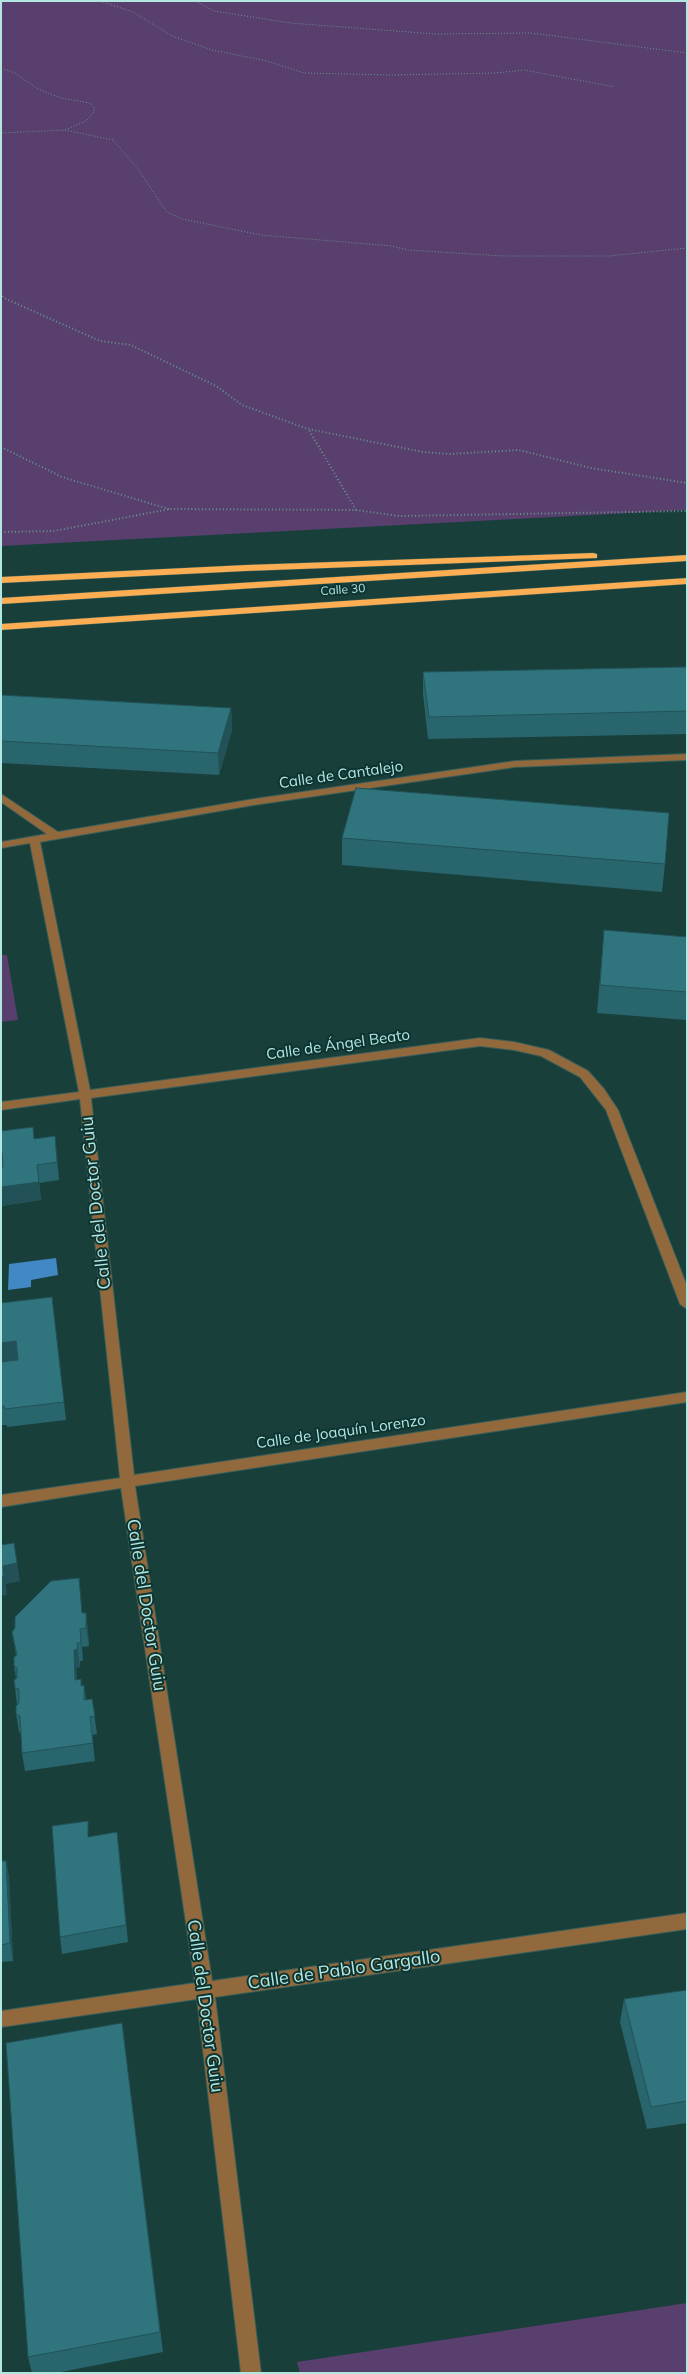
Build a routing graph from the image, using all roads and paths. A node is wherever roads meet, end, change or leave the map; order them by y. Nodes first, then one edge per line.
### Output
1 (100, 1) edge
2 (196, 1) edge
3 (687, 53) edge
4 (1, 68) edge
5 (615, 87) dead end
6 (65, 130) junction
7 (1, 133) edge
8 (687, 248) edge
9 (1, 293) edge
10 (308, 429) junction
11 (1, 446) edge
12 (687, 483) edge
13 (170, 509) junction
14 (356, 510) junction
15 (687, 511) edge
16 (1, 532) edge
17 (687, 552) edge
18 (687, 558) edge
19 (1, 580) edge
20 (687, 581) edge
21 (1, 601) edge
22 (1, 627) edge
23 (687, 757) edge
24 (1, 797) edge
25 (55, 835) junction
26 (34, 839) junction
27 (1, 845) edge
28 (85, 1094) junction
29 (1, 1106) edge
30 (687, 1304) edge
31 (687, 1397) edge
32 (127, 1480) junction
33 (1, 1501) edge
34 (687, 1921) edge
35 (205, 1990) junction
36 (1, 2019) edge
37 (251, 2373) edge

1 - 5 path
2 - 3 path
4 - 6 path
6 - 7 path
6 - 8 path
9 - 10 path
10 - 12 path
10 - 14 path
11 - 13 path
13 - 14 path
13 - 16 path
14 - 15 path
17 - 19 highway
18 - 21 highway, Calle 30
20 - 22 highway, Calle 30
23 - 25 street, Calle de Cantalejo
24 - 25 street
25 - 26 street, Calle de Cantalejo
26 - 27 street, Calle de Cantalejo
26 - 28 street, Calle del Doctor Guiu
28 - 29 street, Calle de Ángel Beato
28 - 30 street, Calle de Ángel Beato
28 - 32 street, Calle del Doctor Guiu
31 - 32 street, Calle de Joaquín Lorenzo
32 - 33 street, Calle de Joaquín Lorenzo
32 - 35 street, Calle del Doctor Guiu
34 - 35 street, Calle de Pablo Gargallo
35 - 36 street, Calle de Pablo Gargallo
35 - 37 street, Calle del Doctor Guiu

